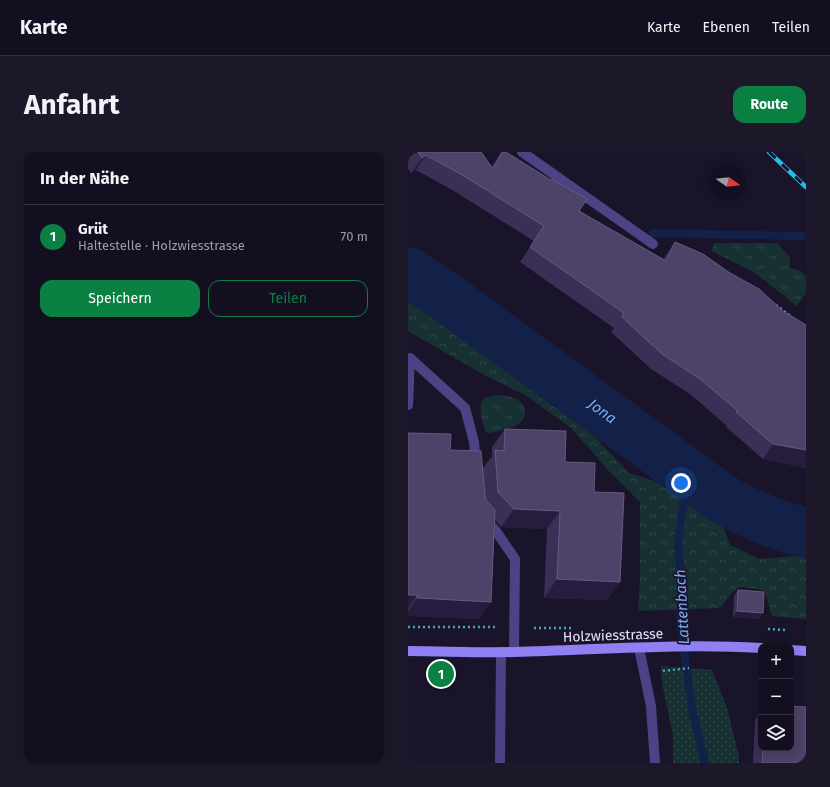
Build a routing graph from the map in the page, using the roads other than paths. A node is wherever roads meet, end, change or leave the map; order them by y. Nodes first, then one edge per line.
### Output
1 (522, 152) edge
2 (653, 244) dead end
3 (409, 358) edge
4 (408, 405) edge
5 (476, 473) edge
6 (480, 513) edge
7 (642, 648) junction
8 (758, 648) edge
9 (794, 650) edge
10 (806, 650) edge
11 (408, 651) edge
12 (501, 652) junction
13 (514, 652) junction
14 (500, 763) edge
15 (655, 763) edge

1 - 2 lane
3 - 4 lane
3 - 5 lane
6 - 13 lane
7 - 8 street, Holzwiesstrasse
7 - 13 street, Holzwiesstrasse
7 - 15 lane
9 - 10 street
11 - 12 street, Holzwiesstrasse
12 - 13 street, Holzwiesstrasse
12 - 14 lane

